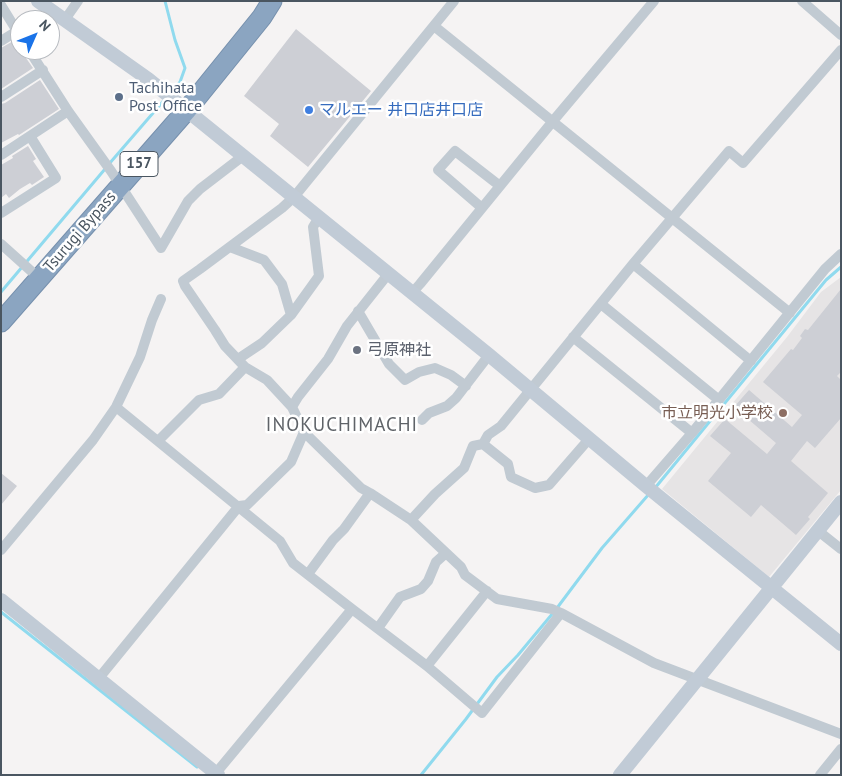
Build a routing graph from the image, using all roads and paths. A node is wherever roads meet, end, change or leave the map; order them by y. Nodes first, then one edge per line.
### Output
1 (38, 1) edge
2 (78, 1) edge
3 (272, 1) edge
4 (454, 1) edge
5 (654, 1) edge
6 (802, 1) edge
7 (1, 5) edge
8 (10, 20) edge
9 (64, 21) junction
10 (434, 26) junction
11 (839, 29) edge
12 (841, 50) edge
13 (36, 60) edge
14 (42, 70) junction
15 (1, 97) edge
16 (68, 111) junction
17 (186, 111) junction
18 (553, 121) junction
19 (30, 136) junction
20 (1, 155) edge
21 (243, 156) junction
22 (120, 186) junction
23 (500, 186) junction
24 (294, 197) junction
25 (482, 208) junction
26 (1, 213) edge
27 (319, 217) junction
28 (672, 218) junction
29 (1, 244) edge
30 (230, 247) junction
31 (841, 254) edge
32 (634, 264) junction
33 (389, 273) junction
34 (40, 278) junction
35 (412, 293) junction
36 (161, 299) dead end
37 (601, 304) junction
38 (358, 311) junction
39 (790, 313) junction
40 (291, 315) junction
41 (1, 322) edge
42 (574, 336) junction
43 (489, 355) junction
44 (751, 361) junction
45 (241, 363) junction
46 (466, 386) junction
47 (530, 391) junction
48 (719, 400) junction
49 (116, 407) junction
50 (292, 407) junction
51 (422, 420) dead end
52 (304, 432) junction
53 (692, 433) junction
54 (589, 439) junction
55 (158, 441) junction
56 (483, 444) junction
57 (650, 489) junction
58 (370, 492) junction
59 (841, 502) edge
60 (239, 506) junction
61 (411, 520) junction
62 (817, 530) junction
63 (841, 549) edge
64 (1, 550) edge
65 (446, 553) junction
66 (308, 574) junction
67 (771, 588) junction
68 (487, 591) junction
69 (1, 600) edge
70 (352, 609) junction
71 (557, 611) junction
72 (378, 628) junction
73 (841, 644) edge
74 (427, 666) junction
75 (99, 678) junction
76 (698, 680) junction
77 (841, 734) edge
78 (841, 749) edge
79 (217, 774) edge
80 (620, 775) edge
81 (820, 775) edge

1 - 9 street
2 - 9 street
3 - 17 highway, Tsurugi Bypass / 157
4 - 10 street
5 - 18 street
6 - 11 street
7 - 8 street
9 - 17 street
10 - 18 street
10 - 24 street
12 - 28 street
13 - 14 street
14 - 15 street
14 - 16 street
16 - 19 street
16 - 22 street
17 - 21 street
17 - 22 highway, Tsurugi Bypass / 157
18 - 23 street
18 - 28 street
19 - 20 street
19 - 26 street
21 - 22 street
21 - 24 street
22 - 34 highway, Tsurugi Bypass / 157
23 - 25 street
23 - 25 street
24 - 27 street
24 - 30 street
25 - 35 street
27 - 33 street
27 - 40 street
28 - 32 street
28 - 39 street
29 - 34 street
30 - 40 street
30 - 45 street
31 - 39 street
32 - 37 street
32 - 44 street
33 - 35 street
33 - 38 street
34 - 41 highway, Tsurugi Bypass / 157
35 - 43 street
36 - 49 street
37 - 42 street
37 - 48 street
38 - 46 street
38 - 50 street
39 - 44 street
40 - 45 street
42 - 47 street
42 - 53 street
43 - 46 street
43 - 47 street
44 - 48 street
45 - 50 street
45 - 55 street
46 - 51 street
47 - 54 street
47 - 56 street
48 - 53 street
49 - 55 street
49 - 64 street
50 - 52 street
52 - 58 street
52 - 60 street
53 - 57 street
54 - 56 street
54 - 57 street
55 - 60 street
56 - 61 street
57 - 67 street
58 - 61 street
58 - 66 street
59 - 62 street
60 - 66 street
60 - 75 street
61 - 65 street
62 - 63 street
62 - 67 street
65 - 68 street
65 - 72 street
66 - 70 street
67 - 73 street
67 - 76 street
68 - 71 street
68 - 74 street
69 - 75 street
70 - 72 street
70 - 79 street
71 - 74 street
71 - 76 street
72 - 74 street
75 - 79 street
76 - 77 street
76 - 80 street
78 - 81 street

